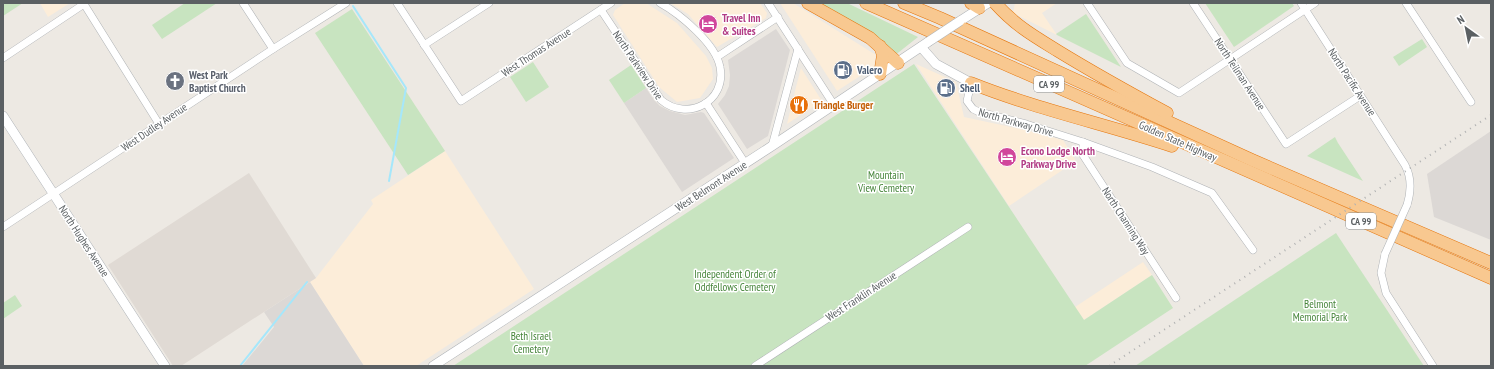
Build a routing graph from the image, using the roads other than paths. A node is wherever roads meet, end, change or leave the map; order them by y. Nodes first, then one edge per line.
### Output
1 (243, 3) edge
2 (346, 3) edge
3 (397, 3) edge
4 (489, 3) edge
5 (611, 3) edge
6 (660, 3) edge
7 (768, 3) edge
8 (808, 3) edge
9 (866, 3) edge
10 (904, 3) edge
11 (995, 3) edge
12 (1087, 3) edge
13 (1193, 3) edge
14 (1301, 3) edge
15 (1315, 3) edge
16 (1406, 3) edge
17 (84, 4) edge
18 (979, 5) edge
19 (479, 6) edge
20 (601, 10) junction
21 (1305, 10) junction
22 (778, 17) junction
23 (925, 44) junction
24 (424, 45) junction
25 (880, 46) junction
26 (273, 49) junction
27 (798, 49) junction
28 (717, 57) junction
29 (3, 58) edge
30 (1230, 59) junction
31 (898, 63) junction
32 (880, 74) junction
33 (971, 83) junction
34 (1360, 96) junction
35 (1471, 102) dead end
36 (706, 103) junction
37 (834, 105) junction
38 (3, 116) edge
39 (159, 124) junction
40 (1083, 142) junction
41 (772, 146) junction
42 (1252, 160) junction
43 (745, 163) junction
44 (1231, 164) junction
45 (54, 194) junction
46 (3, 227) edge
47 (968, 227) dead end
48 (1253, 250) dead end
49 (1491, 262) edge
50 (1491, 278) edge
51 (1176, 298) dead end
52 (165, 366) edge
53 (433, 366) edge
54 (755, 366) edge
55 (1433, 366) edge

1 - 26 street
2 - 26 street, West Dudley Avenue
3 - 24 street
4 - 19 street
5 - 20 street, West Thomas Avenue
6 - 28 street
7 - 22 street
8 - 25 highway
9 - 44 highway, Golden State Highway / CA 99
10 - 42 highway, Golden State Highway / CA 99
11 - 42 highway
12 - 30 street
13 - 30 street, North Teilman Avenue
14 - 21 street, North Pacific Avenue
15 - 21 street
16 - 35 street
17 - 29 street
17 - 39 street
18 - 23 main road, West Belmont Avenue, bridge
19 - 24 street
20 - 24 street, West Thomas Avenue
20 - 36 street, North Parkview Drive
21 - 30 street
21 - 34 street, North Pacific Avenue
22 - 27 street
22 - 28 street
23 - 31 main road, West Belmont Avenue
23 - 33 main road
25 - 31 highway
25 - 32 highway
26 - 39 street, West Dudley Avenue
27 - 37 street
27 - 41 street
28 - 36 street
30 - 34 street, North Teilman Avenue
31 - 32 main road, West Belmont Avenue
32 - 37 main road, West Belmont Avenue
33 - 40 street, North Parkway Drive
33 - 44 highway
34 - 55 street, North Pacific Avenue, bridge
36 - 43 street
37 - 41 main road, West Belmont Avenue
38 - 45 main road, North Hughes Avenue
39 - 45 street, West Dudley Avenue
40 - 48 street, North Parkway Drive
40 - 51 street, North Channing Way
41 - 43 main road, West Belmont Avenue
42 - 49 highway, Golden State Highway / CA 99
43 - 53 main road, West Belmont Avenue
44 - 50 highway, Golden State Highway / CA 99
45 - 46 street, West Dudley Avenue
45 - 52 main road, North Hughes Avenue
47 - 54 street, West Franklin Avenue

